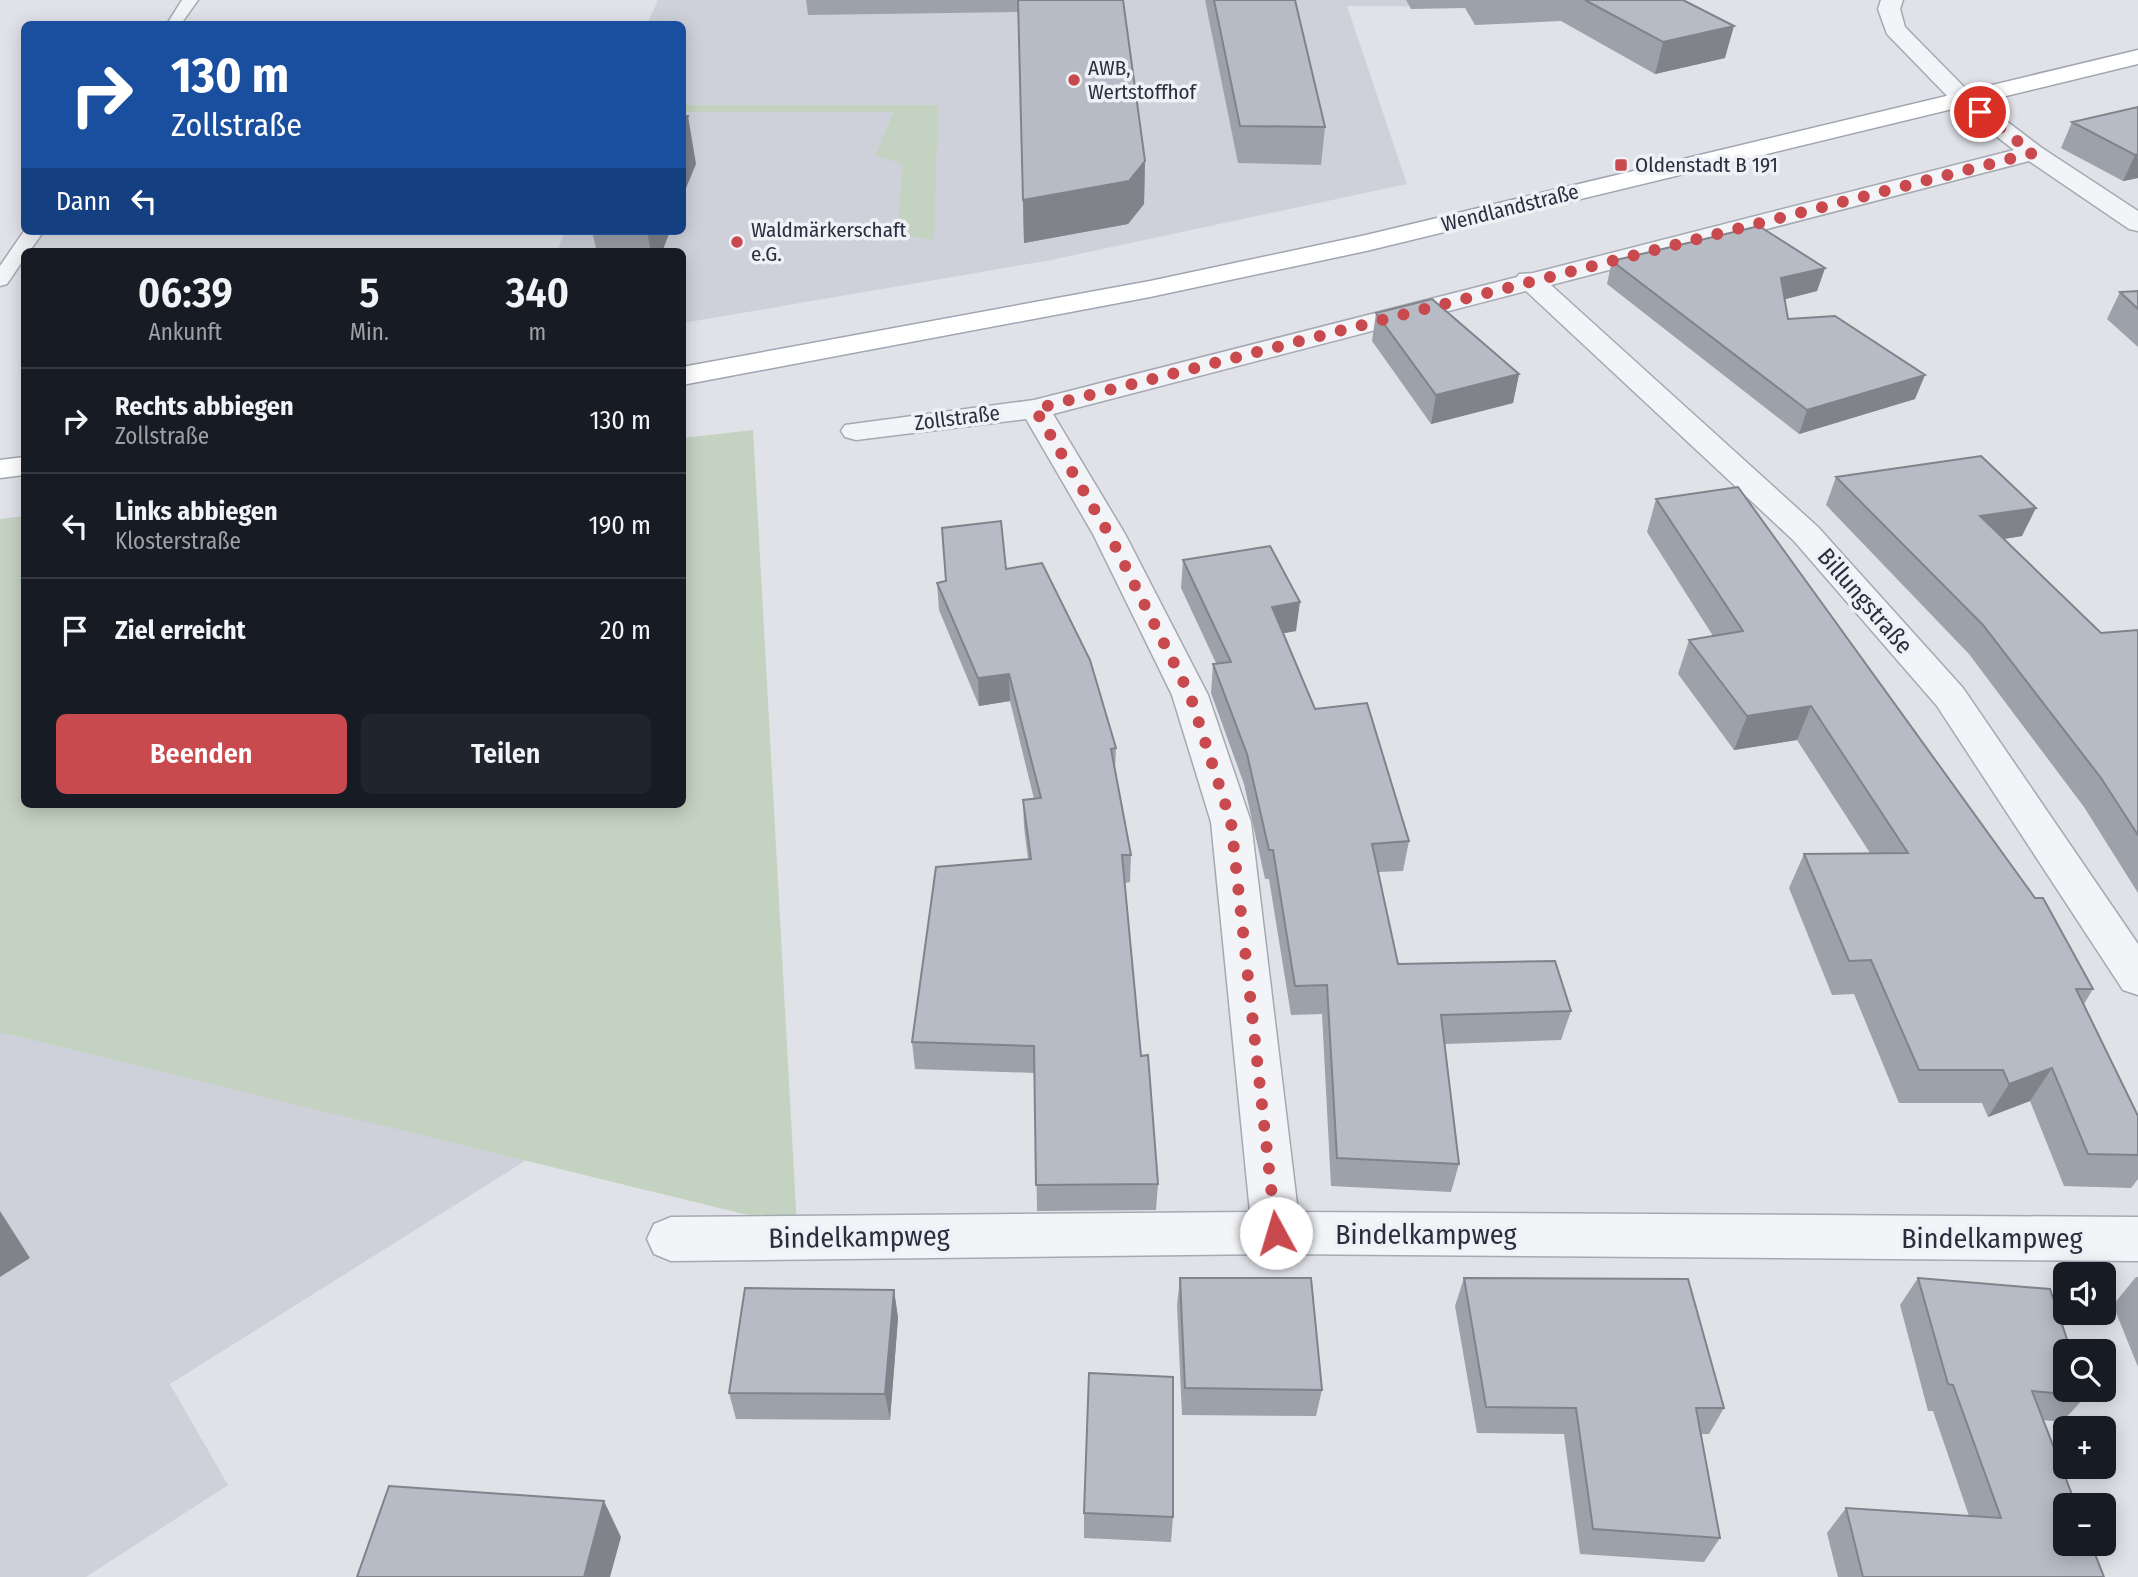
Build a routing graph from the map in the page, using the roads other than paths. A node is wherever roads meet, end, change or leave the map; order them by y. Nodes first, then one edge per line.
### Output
1 (190, 0) edge
2 (1892, 0) edge
3 (176, 21) edge
4 (2138, 57) edge
5 (1963, 99) junction
6 (2033, 153) junction
7 (2138, 223) edge
8 (21, 250) edge
9 (0, 280) edge
10 (1529, 280) junction
11 (686, 375) edge
12 (1035, 409) junction
13 (856, 431) dead end
14 (21, 466) edge
15 (0, 469) edge
16 (2138, 978) edge
17 (1276, 1233) junction
18 (671, 1239) dead end
19 (2138, 1239) edge

1 - 3 lane
2 - 5 street
4 - 5 main road, Wendlandstraße
5 - 6 street
5 - 11 main road, Wendlandstraße
6 - 7 street
6 - 10 street, Zollstraße
8 - 9 lane
10 - 12 street, Zollstraße
10 - 16 street, Billungstraße
12 - 13 street, Zollstraße
12 - 17 street
14 - 15 main road
17 - 18 street, Bindelkampweg
17 - 19 street, Bindelkampweg

